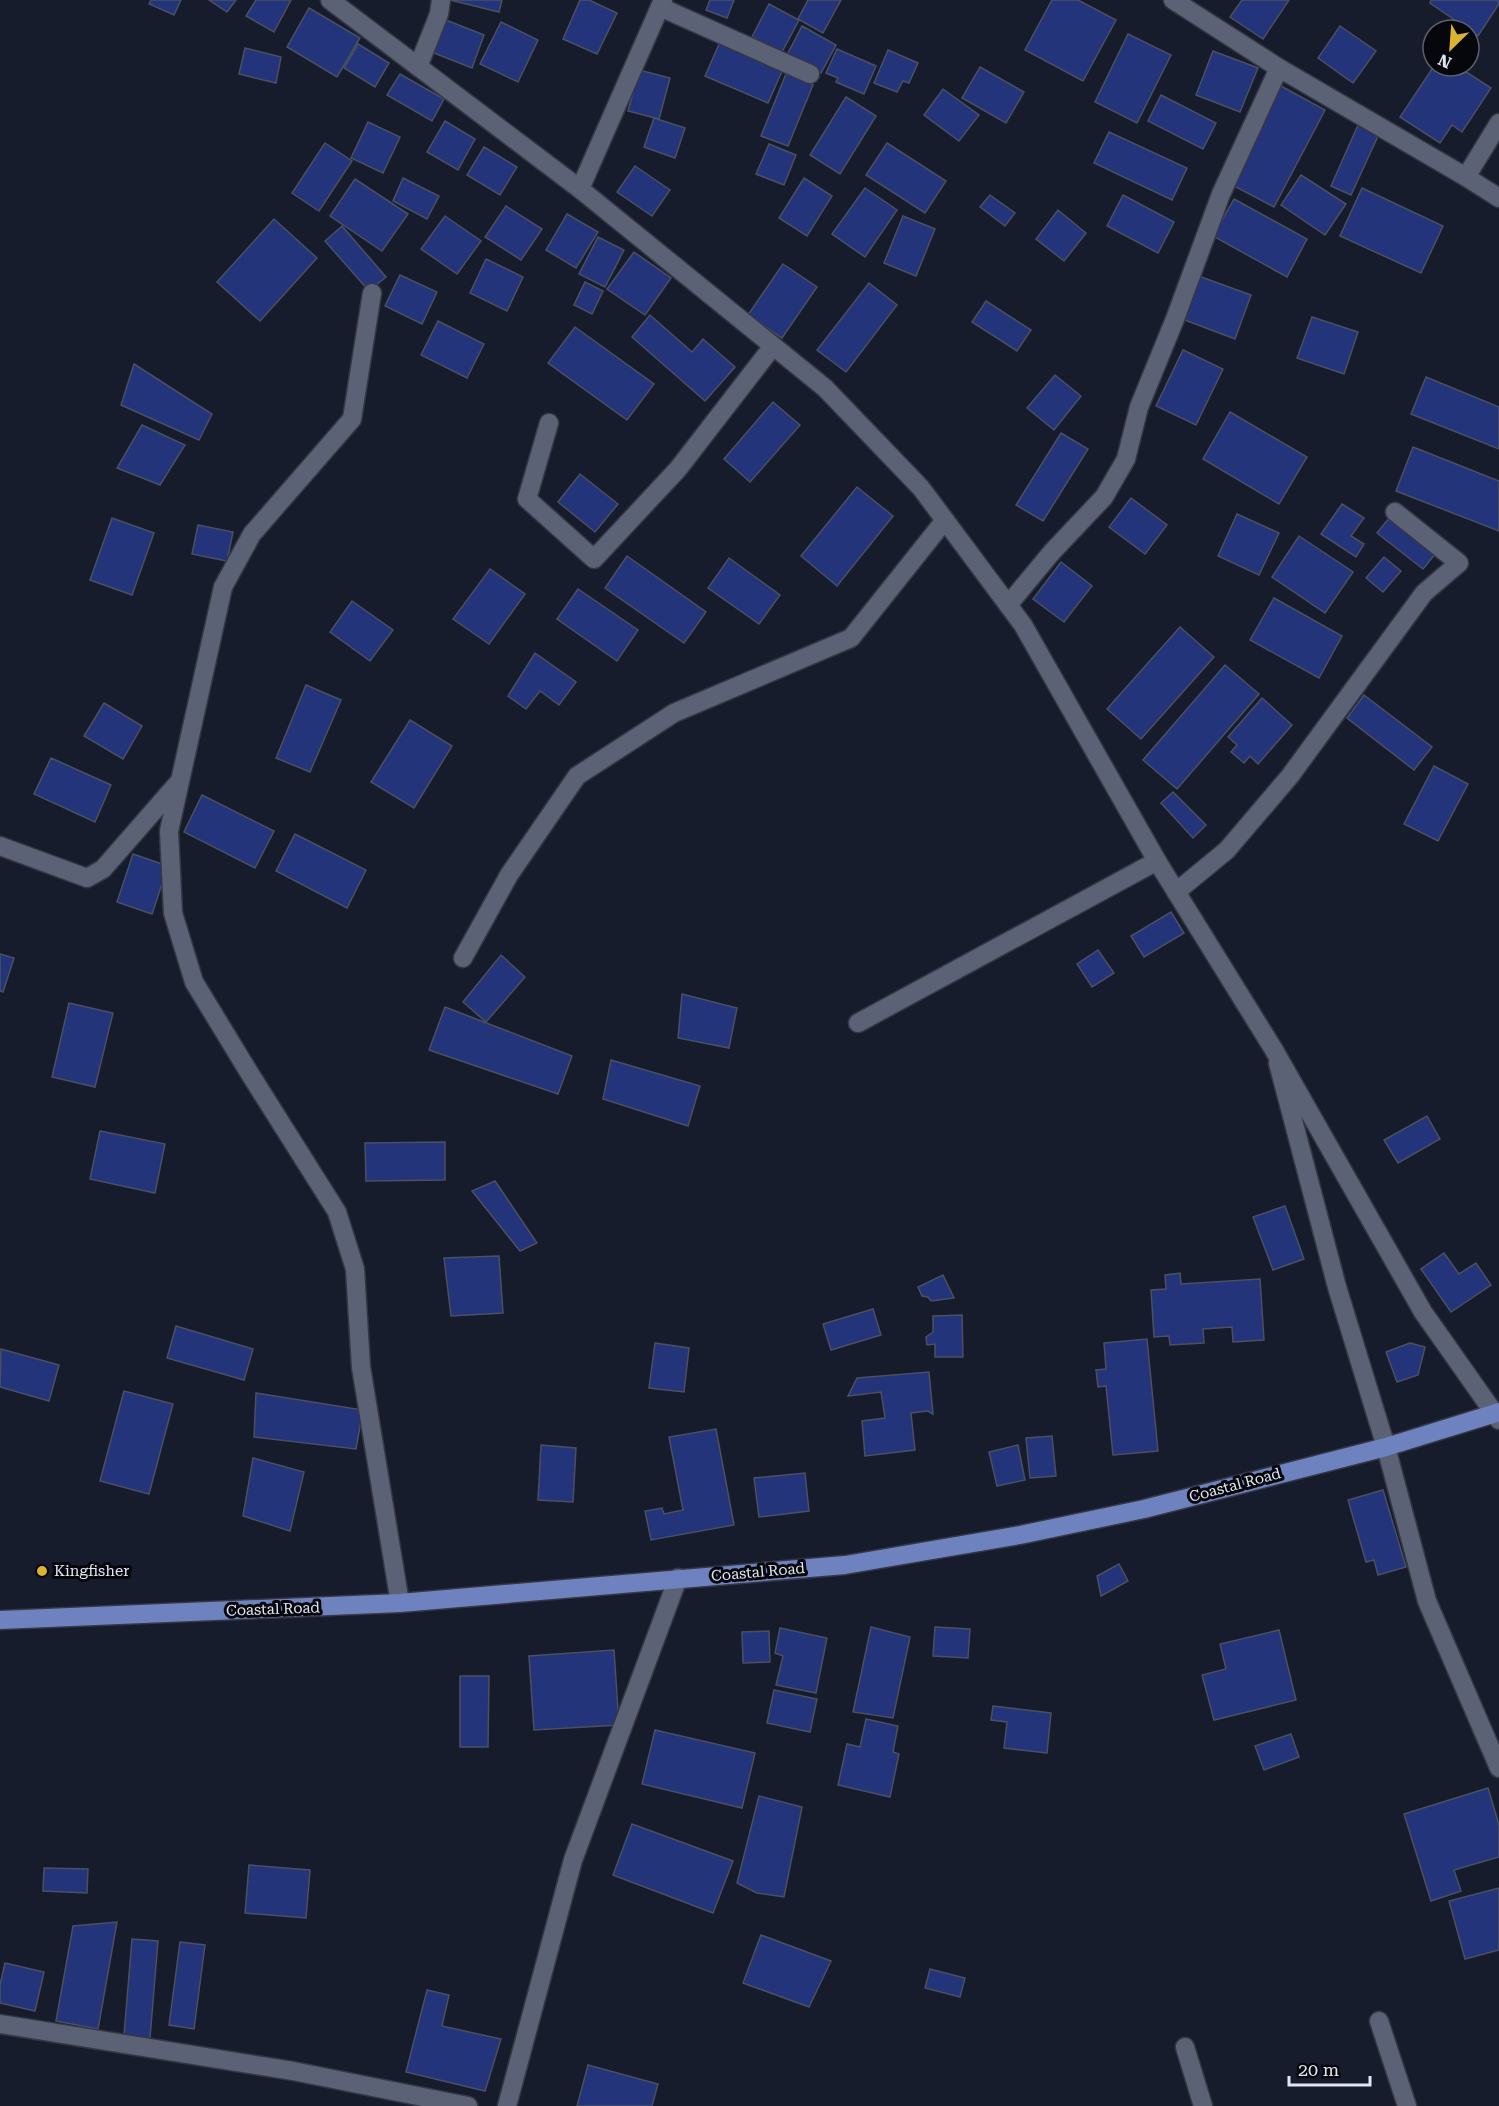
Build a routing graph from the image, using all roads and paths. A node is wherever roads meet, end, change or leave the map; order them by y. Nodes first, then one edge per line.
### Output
1 (330, 0) edge
2 (441, 0) edge
3 (1173, 0) edge
4 (661, 4) edge
5 (418, 67) junction
6 (1279, 68) junction
7 (810, 75) dead end
8 (1499, 123) edge
9 (1466, 177) junction
10 (580, 189) junction
11 (1499, 198) edge
12 (372, 293) dead end
13 (773, 346) junction
14 (549, 423) dead end
15 (1395, 512) dead end
16 (945, 520) junction
17 (1008, 605) junction
18 (180, 781) junction
19 (0, 846) edge
20 (1156, 861) junction
21 (1176, 892) junction
22 (463, 958) dead end
23 (858, 1023) dead end
24 (1274, 1050) junction
25 (1497, 1416) edge
26 (1386, 1447) junction
27 (678, 1578) junction
28 (400, 1603) junction
29 (0, 1620) edge
30 (1499, 1768) edge
31 (1379, 2021) dead end
32 (0, 2024) edge
33 (1185, 2047) dead end
34 (468, 2106) edge
35 (507, 2106) edge
36 (1203, 2106) edge
37 (1407, 2106) edge

1 - 5 street
2 - 5 street
3 - 6 street
4 - 7 street
4 - 10 street
5 - 10 street
6 - 9 street
6 - 17 street
8 - 9 street
9 - 11 street
10 - 13 street
12 - 18 street
13 - 14 street
13 - 16 street
15 - 21 street
16 - 17 street
16 - 22 street
17 - 20 street
18 - 19 street
18 - 28 street
20 - 21 street
20 - 23 street
21 - 24 street
24 - 25 street
24 - 26 street
25 - 26 main road, Coastal Road
26 - 27 main road, Coastal Road
26 - 30 street
27 - 28 main road, Coastal Road
27 - 35 street
28 - 29 main road, Coastal Road
31 - 37 street
32 - 34 street
33 - 36 street

